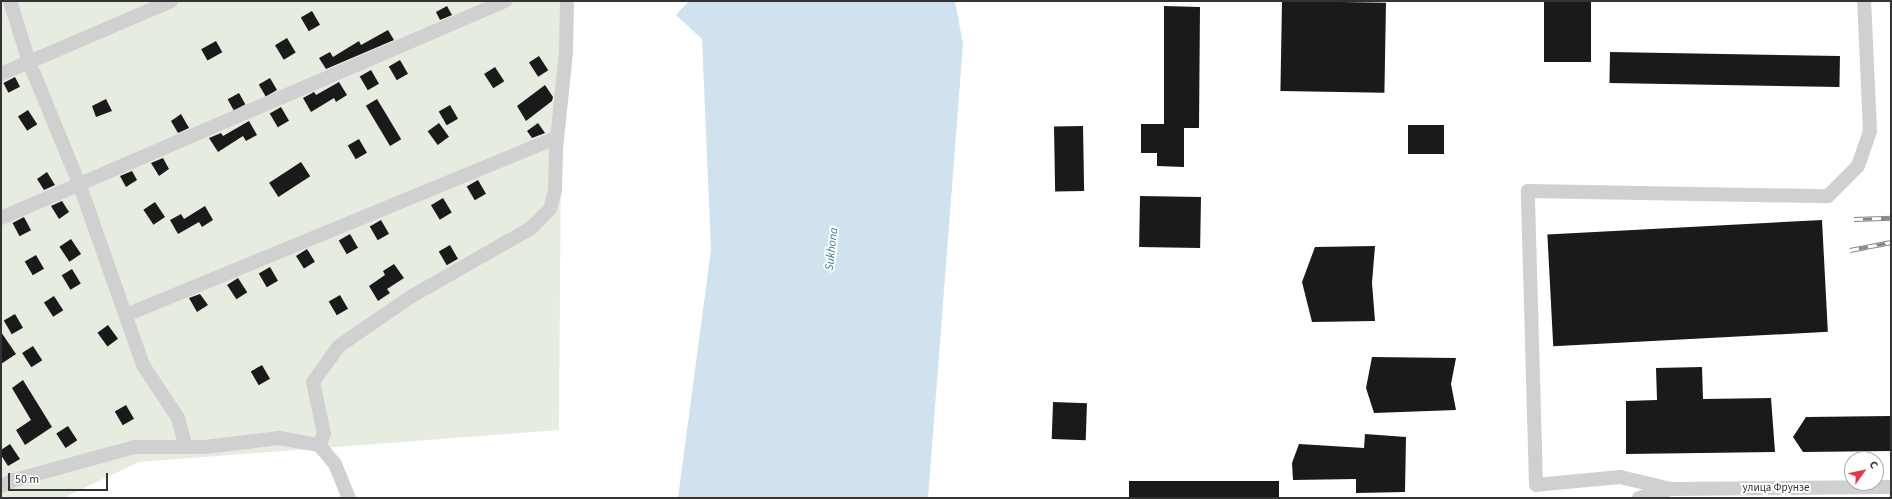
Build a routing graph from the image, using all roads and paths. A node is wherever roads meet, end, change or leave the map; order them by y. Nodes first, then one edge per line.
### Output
1 (10, 1) edge
2 (171, 1) edge
3 (505, 1) edge
4 (567, 1) edge
5 (1864, 1) edge
6 (29, 62) junction
7 (1, 74) edge
8 (557, 137) junction
9 (80, 186) junction
10 (1, 218) edge
11 (126, 315) junction
12 (319, 445) junction
13 (186, 447) junction
14 (1, 486) edge
15 (1891, 487) edge
16 (1671, 489) junction
17 (349, 498) edge
18 (1639, 498) edge

1 - 6 street
2 - 6 street
3 - 9 street
4 - 8 street
5 - 16 street
6 - 7 street
6 - 9 street
8 - 11 street
8 - 12 street
9 - 10 street
9 - 11 street
11 - 13 street
12 - 13 street
12 - 17 street
13 - 14 street
15 - 16 street, улица Фрунзе
16 - 18 street, улица Фрунзе

